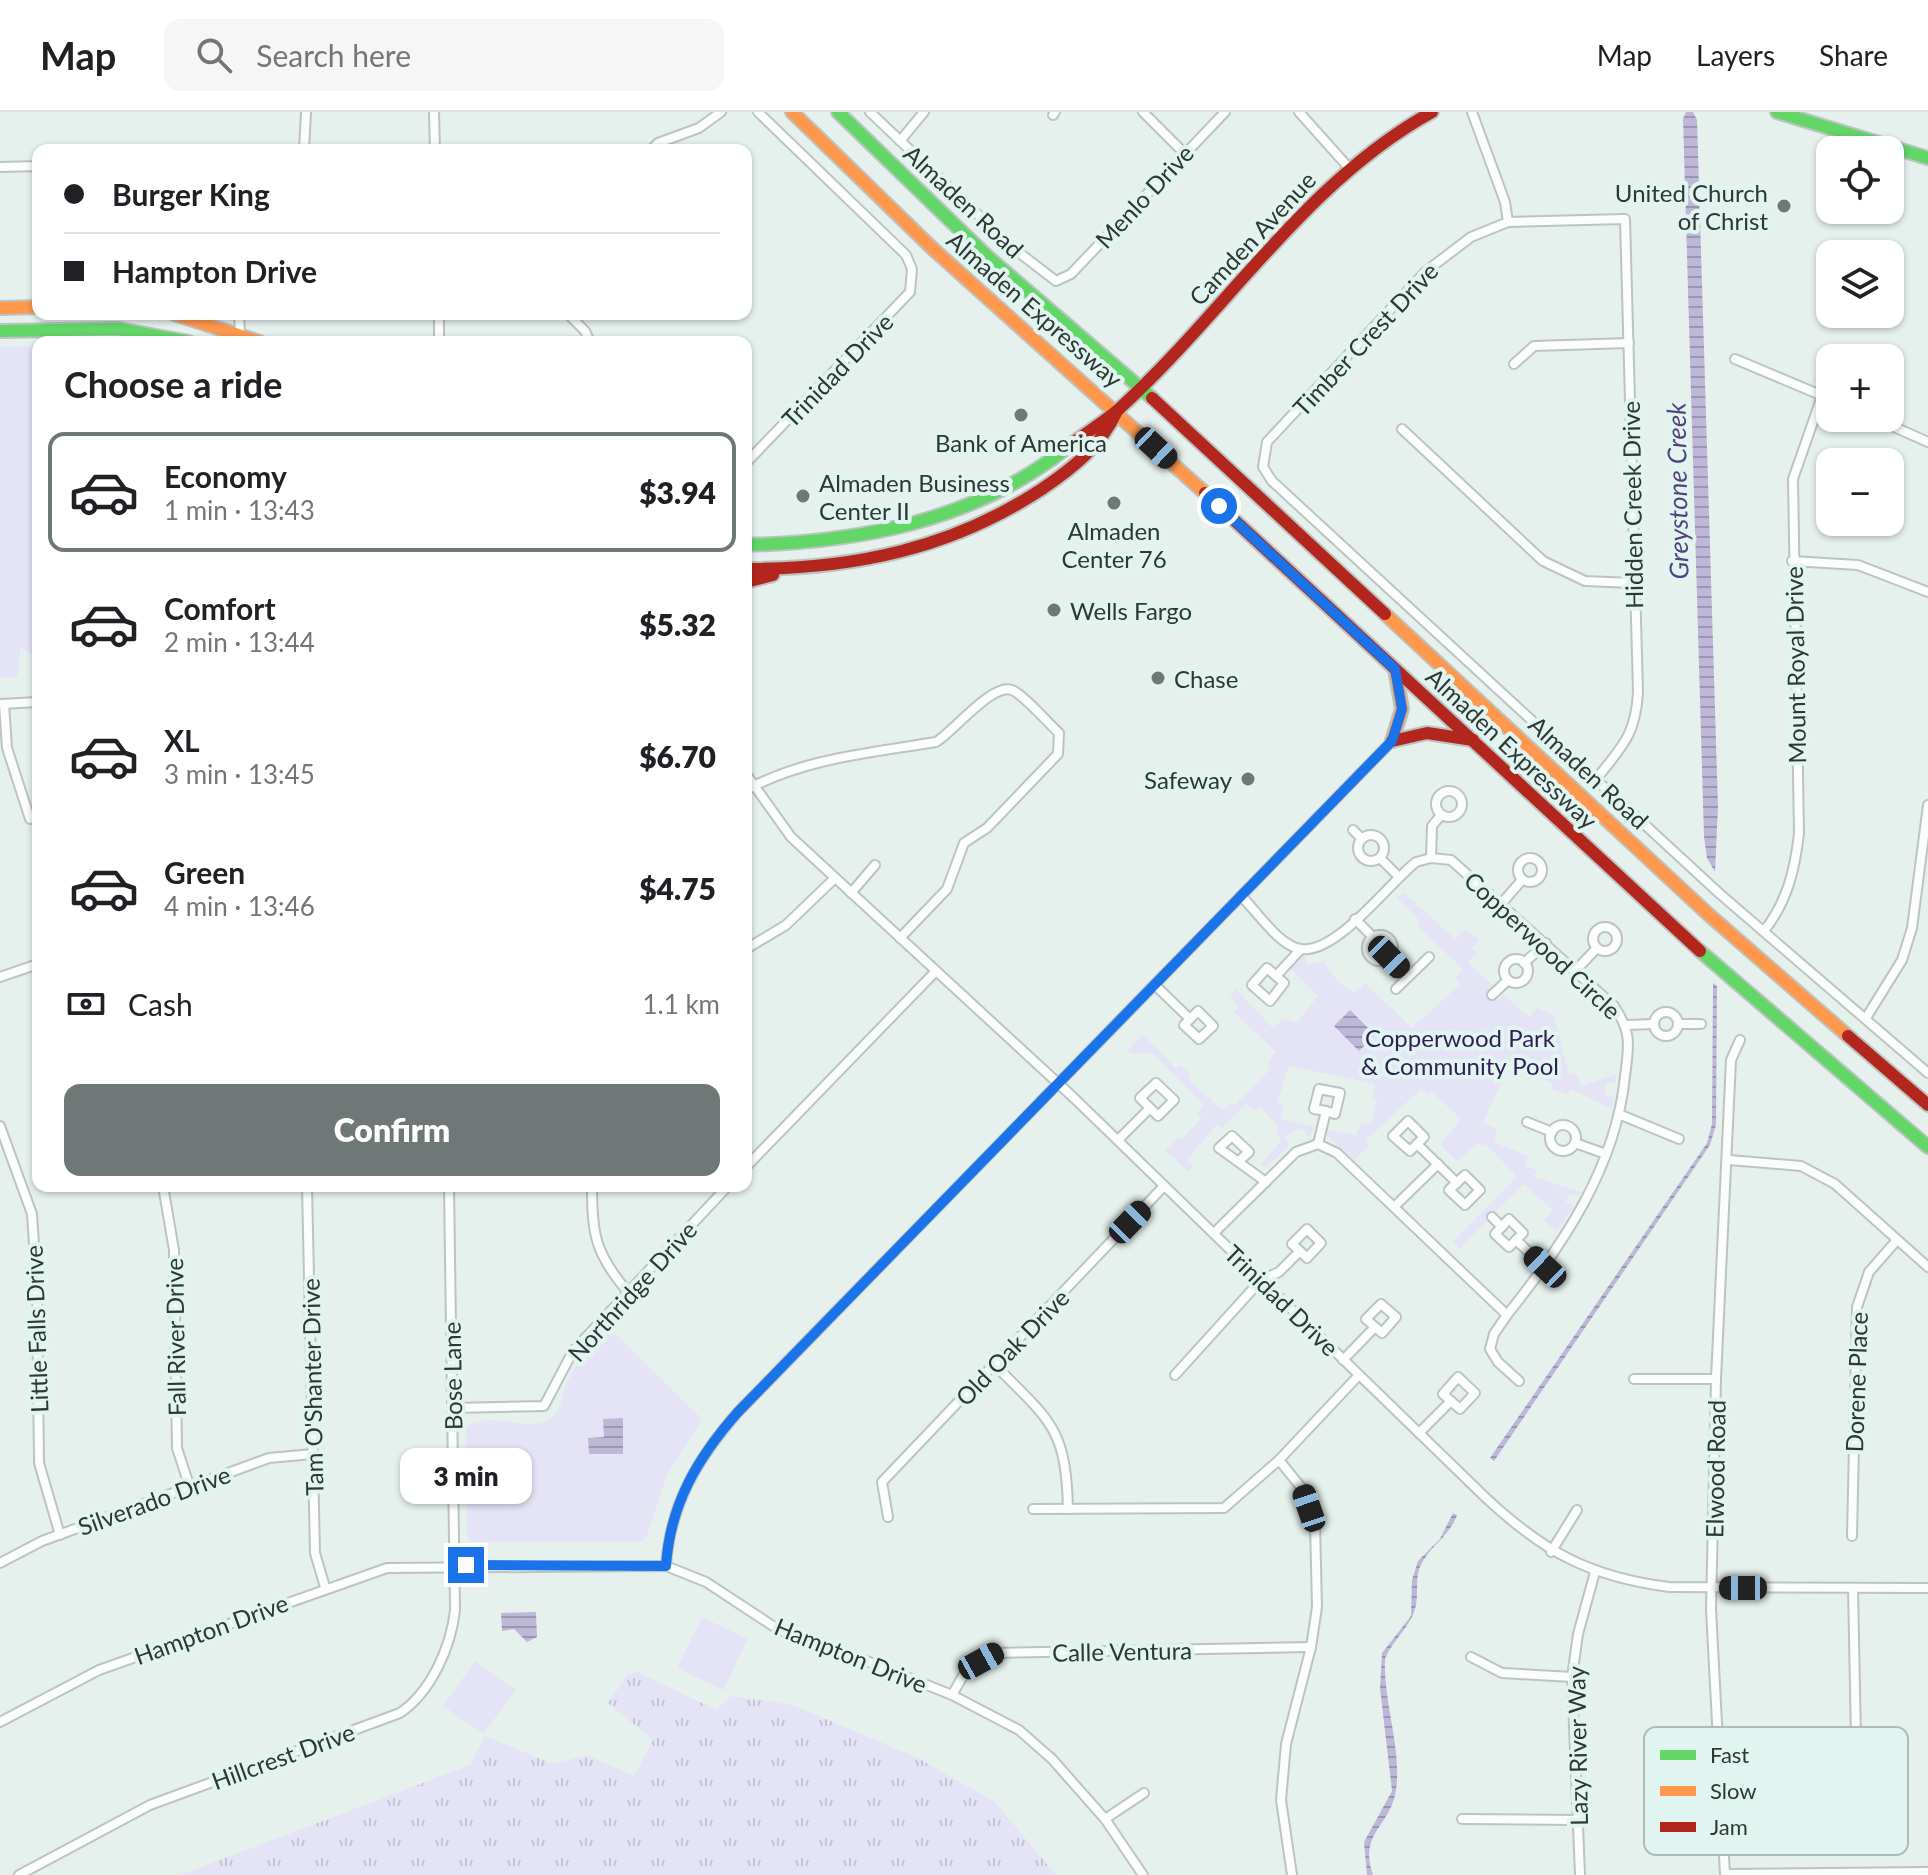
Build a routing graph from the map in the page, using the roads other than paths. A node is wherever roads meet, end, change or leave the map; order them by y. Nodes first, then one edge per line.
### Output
1 (306, 112) edge
2 (434, 112) edge
3 (721, 112) edge
4 (758, 112) edge
5 (792, 112) edge
6 (838, 112) edge
7 (870, 112) edge
8 (924, 112) edge
9 (1143, 112) edge
10 (1225, 112) edge
11 (1299, 112) edge
12 (1432, 112) edge
13 (1472, 112) edge
14 (1777, 112) edge
15 (900, 141) junction
16 (304, 144) edge
17 (435, 144) edge
18 (657, 144) edge
19 (1184, 153) junction
20 (1928, 158) edge
21 (32, 166) edge
22 (0, 167) edge
23 (1349, 168) junction
24 (1625, 219) joint
25 (1508, 222) junction
26 (1063, 279) joint
27 (32, 307) edge
28 (0, 308) edge
29 (195, 320) edge
30 (239, 320) edge
31 (574, 320) edge
32 (0, 331) edge
33 (240, 333) junction
34 (157, 336) edge
35 (247, 336) edge
36 (587, 336) edge
37 (1629, 343) junction
38 (1735, 359) dead end
39 (1514, 364) dead end
40 (1141, 388) junction
41 (1816, 393) edge
42 (1117, 411) junction
43 (1816, 422) edge
44 (1402, 429) dead end
45 (1904, 431) edge
46 (1928, 442) edge
47 (752, 457) edge
48 (1262, 460) joint
49 (752, 545) edge
50 (1792, 561) junction
51 (752, 569) edge
52 (787, 571) junction
53 (752, 580) edge
54 (1633, 583) junction
55 (1928, 592) edge
56 (1395, 669) junction
57 (32, 702) edge
58 (2, 704) edge
59 (1473, 740) junction
60 (1392, 741) junction
61 (1597, 778) junction
62 (1463, 785) dead end
63 (752, 787) edge
64 (752, 792) edge
65 (1456, 793) junction
66 (1928, 805) edge
67 (1441, 815) junction
68 (30, 819) dead end
69 (1353, 830) dead end
70 (1362, 839) junction
71 (1380, 858) junction
72 (1431, 858) junction
73 (875, 865) dead end
74 (1398, 876) junction
75 (835, 878) junction
76 (1522, 880) junction
77 (851, 893) junction
78 (1241, 896) junction
79 (1501, 904) junction
80 (1355, 919) junction
81 (1620, 921) dead end
82 (1612, 930) junction
83 (1764, 931) junction
84 (1373, 937) junction
85 (900, 938) junction
86 (1546, 943) junction
87 (752, 945) edge
88 (1597, 948) junction
89 (1301, 949) junction
90 (1389, 957) junction
91 (1429, 957) dead end
92 (1524, 963) junction
93 (32, 966) edge
94 (1576, 970) junction
95 (936, 971) junction
96 (1276, 976) dead end
97 (0, 977) edge
98 (1408, 977) junction
99 (1508, 980) junction
100 (1155, 985) junction
101 (1396, 989) dead end
102 (1492, 995) dead end
103 (1866, 1018) junction
104 (1190, 1019) dead end
105 (1654, 1024) junction
106 (1678, 1024) junction
107 (1701, 1024) dead end
108 (1627, 1025) junction
109 (1740, 1040) dead end
110 (1928, 1073) edge
111 (1059, 1085) junction
112 (1928, 1105) edge
113 (1150, 1108) dead end
114 (1326, 1111) dead end
115 (1621, 1115) junction
116 (1527, 1122) dead end
117 (0, 1126) edge
118 (1552, 1132) junction
119 (1679, 1139) dead end
120 (1118, 1140) junction
121 (1575, 1143) junction
122 (1318, 1144) junction
123 (1417, 1144) dead end
124 (1928, 1147) edge
125 (1606, 1154) junction
126 (1240, 1160) dead end
127 (1729, 1160) junction
128 (752, 1161) edge
129 (1438, 1164) junction
130 (1266, 1182) junction
131 (1457, 1183) dead end
132 (1164, 1186) junction
133 (164, 1192) edge
134 (307, 1192) edge
135 (449, 1192) edge
136 (592, 1192) edge
137 (722, 1192) edge
138 (1394, 1207) junction
139 (1492, 1217) dead end
140 (1502, 1227) junction
141 (1214, 1233) junction
142 (1516, 1240) junction
143 (1897, 1240) junction
144 (1300, 1251) dead end
145 (1545, 1267) junction
146 (1928, 1267) edge
147 (1261, 1280) junction
148 (627, 1291) junction
149 (1507, 1315) junction
150 (1375, 1327) dead end
151 (1343, 1360) junction
152 (995, 1365) junction
153 (1175, 1375) dead end
154 (1359, 1375) junction
155 (1634, 1379) dead end
156 (1716, 1379) junction
157 (1519, 1381) dead end
158 (1451, 1401) dead end
159 (453, 1408) junction
160 (1419, 1433) junction
161 (313, 1454) junction
162 (1279, 1460) junction
163 (190, 1488) junction
164 (1033, 1509) dead end
165 (1068, 1509) junction
166 (1577, 1510) dead end
167 (888, 1517) dead end
168 (60, 1535) junction
169 (1852, 1536) dead end
170 (1551, 1552) junction
171 (0, 1563) edge
172 (454, 1565) junction
173 (666, 1566) junction
174 (1595, 1572) junction
175 (325, 1587) junction
176 (1713, 1588) junction
177 (1853, 1588) junction
178 (1928, 1588) edge
179 (1311, 1647) junction
180 (1471, 1657) dead end
181 (1572, 1677) junction
182 (952, 1695) junction
183 (0, 1722) edge
184 (1719, 1727) edge
185 (1856, 1727) edge
186 (1144, 1793) dead end
187 (1105, 1819) junction
188 (1462, 1819) dead end
189 (1578, 1820) junction
190 (1724, 1855) edge
191 (1928, 1872) edge
192 (1868, 1874) edge
193 (19, 1875) edge
194 (1143, 1875) edge
195 (1292, 1875) edge
196 (1580, 1875) edge
197 (1725, 1875) edge

1 - 16 street
2 - 17 street
3 - 18 street
4 - 47 street, Trinidad Drive
5 - 42 main road, Almaden Expressway
6 - 40 main road, Almaden Expressway
7 - 15 street, Almaden Road
8 - 15 street
9 - 19 street
10 - 19 street, Menlo Drive
11 - 23 street
12 - 23 main road, Camden Avenue
13 - 25 street
14 - 20 main road
15 - 26 street, Almaden Road
19 - 26 street, Menlo Drive
21 - 22 street
23 - 40 main road, Camden Avenue
24 - 25 street, Timber Crest Drive
24 - 37 street, Hidden Creek Drive
25 - 48 street, Timber Crest Drive
27 - 28 main road
29 - 33 main road
30 - 33 street
31 - 36 street
32 - 34 main road
33 - 35 main road
37 - 39 street
37 - 54 street, Hidden Creek Drive
38 - 41 street
40 - 42 main road, Camden Avenue
40 - 112 main road, Almaden Expressway
42 - 49 main road, Camden Avenue
42 - 52 main road, Camden Avenue
42 - 56 main road, Almaden Expressway
43 - 50 street, Mount Royal Drive
44 - 54 street
45 - 46 street
48 - 61 street, Almaden Road
50 - 55 street
50 - 83 street, Mount Royal Drive
51 - 52 main road, Camden Avenue
52 - 53 main road
54 - 61 street, Hidden Creek Drive
56 - 59 main road, Almaden Expressway
56 - 60 main road
57 - 58 street
58 - 68 street
59 - 60 main road
59 - 124 main road, Almaden Expressway
60 - 78 street
61 - 83 street, Almaden Road
62 - 65 street
63 - 85 street
64 - 75 street, Trinidad Drive
65 - 67 street
65 - 67 street
66 - 103 street
67 - 72 street
69 - 70 street
70 - 71 street
70 - 71 street
71 - 74 street
72 - 74 street
72 - 79 street, Copperwood Circle
73 - 77 street
74 - 80 street
75 - 77 street, Trinidad Drive
75 - 87 street
76 - 76 street
76 - 79 street
77 - 85 street, Trinidad Drive
78 - 89 street
78 - 100 street
79 - 86 street, Copperwood Circle
80 - 84 street
80 - 89 street
81 - 82 street
82 - 88 street
82 - 88 street
83 - 103 street, Almaden Road
84 - 90 street
84 - 90 street
85 - 95 street, Trinidad Drive
86 - 92 street
86 - 94 street, Copperwood Circle
88 - 94 street
89 - 96 street
90 - 98 street
91 - 98 street
92 - 99 street
92 - 99 street
93 - 97 street
94 - 108 street, Copperwood Circle
95 - 111 street, Trinidad Drive
95 - 128 street
98 - 101 street
99 - 102 street
100 - 104 street
100 - 111 street
103 - 110 street, Almaden Road
105 - 106 street
105 - 106 street
105 - 108 street
106 - 107 street
108 - 115 street, Copperwood Circle
109 - 127 street, Elwood Road
111 - 120 street, Trinidad Drive
111 - 173 street
113 - 120 street
114 - 122 street
115 - 119 street
115 - 125 street, Copperwood Circle
116 - 118 street
117 - 168 street, Little Falls Drive
118 - 121 street
118 - 121 street
120 - 132 street, Trinidad Drive
121 - 125 street
122 - 130 street
122 - 138 street
123 - 129 street
125 - 145 street, Copperwood Circle
126 - 130 street
127 - 143 street
127 - 156 street, Elwood Road
129 - 131 street
129 - 138 street
130 - 141 street
132 - 141 street, Trinidad Drive
132 - 152 street, Old Oak Drive
133 - 163 street, Fall River Drive
134 - 161 street, Tam O'Shanter Drive
135 - 159 street, Bose Lane
136 - 148 street
137 - 148 street, Northridge Drive
138 - 149 street
139 - 140 street
140 - 142 street
140 - 142 street
141 - 147 street, Trinidad Drive
142 - 145 street
143 - 146 street
143 - 169 street, Dorene Place
144 - 147 street
145 - 149 street, Copperwood Circle
147 - 151 street, Trinidad Drive
147 - 153 street
148 - 159 street, Northridge Drive
149 - 157 street, Copperwood Circle
150 - 151 street
151 - 154 street, Trinidad Drive
152 - 165 street
152 - 167 street, Old Oak Drive
154 - 160 street, Trinidad Drive
154 - 162 street
155 - 156 street
156 - 176 street, Elwood Road
158 - 160 street
159 - 172 street, Bose Lane
160 - 170 street, Trinidad Drive
161 - 163 street, Silverado Drive
161 - 175 street, Tam O'Shanter Drive
162 - 165 street
162 - 179 street
163 - 168 street, Silverado Drive
164 - 165 street
166 - 170 street
168 - 171 street, Silverado Drive
170 - 174 street, Trinidad Drive
172 - 173 street, Hampton Drive
172 - 175 street, Hampton Drive
172 - 193 street, Hillcrest Drive
173 - 182 street, Hampton Drive
174 - 176 street, Trinidad Drive
174 - 181 street, Lazy River Way
175 - 183 street, Hampton Drive
176 - 177 street, Trinidad Drive
176 - 184 street, Elwood Road
177 - 178 street, Trinidad Drive
177 - 185 street
179 - 182 street, Calle Ventura
179 - 195 street
180 - 181 street
181 - 189 street, Lazy River Way
182 - 187 street, Hampton Drive
186 - 187 street
187 - 194 street, Hampton Drive
188 - 189 street
189 - 196 street, Lazy River Way
190 - 197 street, Elwood Road
191 - 192 street
192 - 197 street

